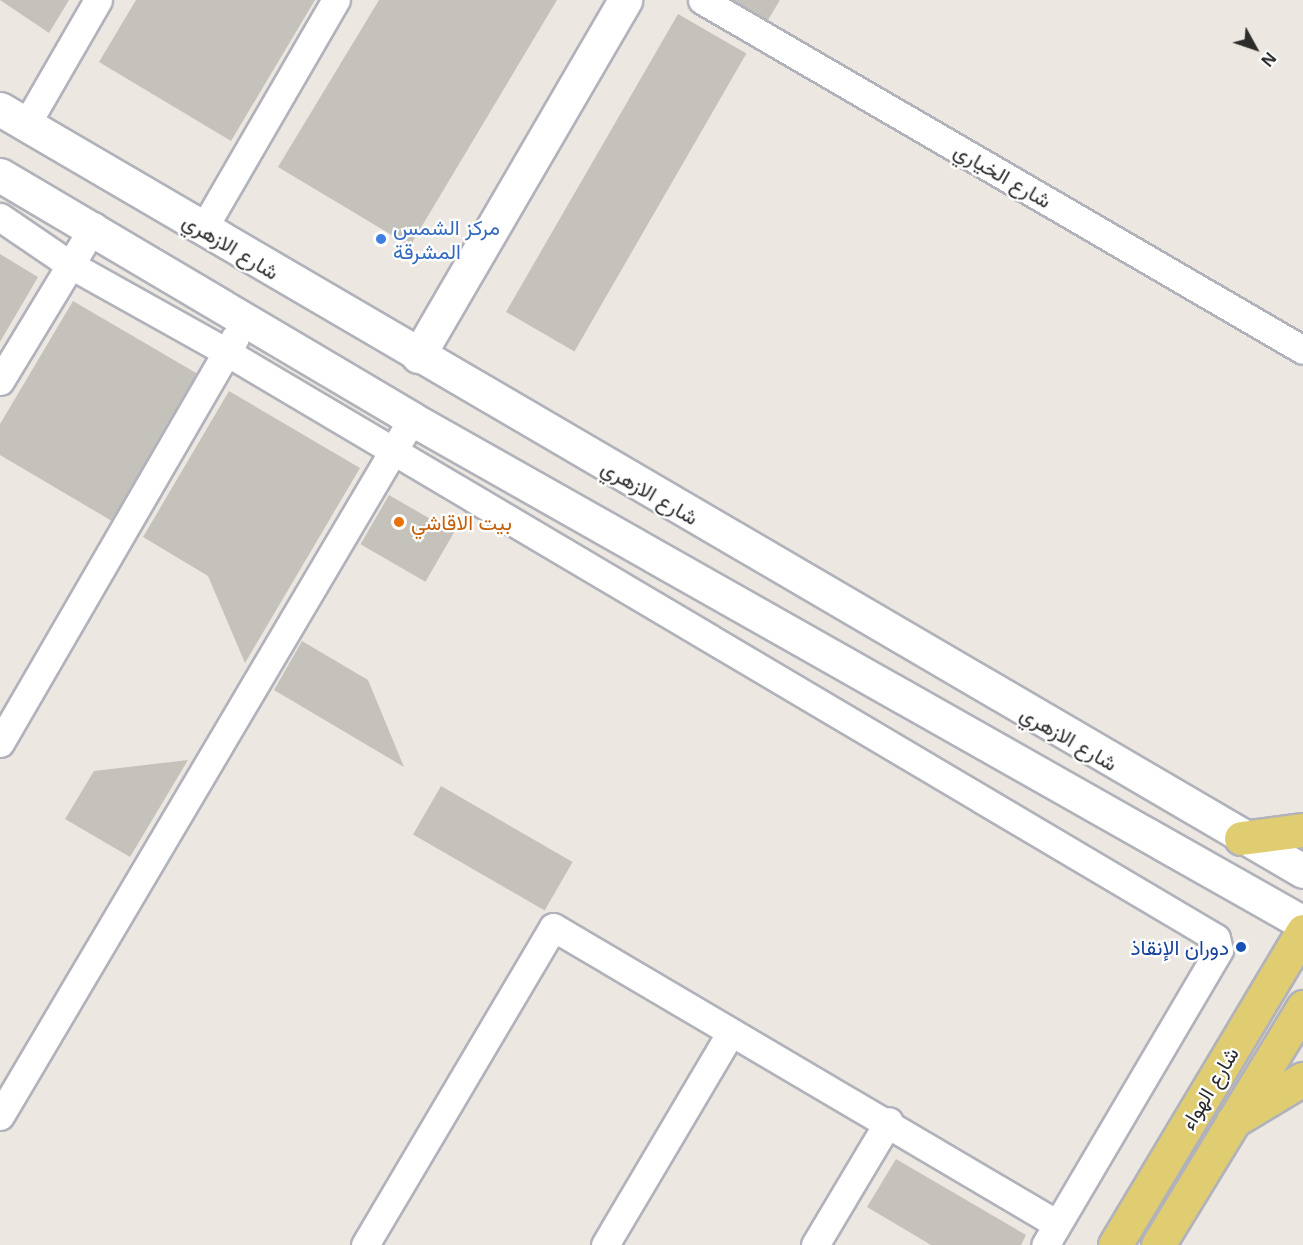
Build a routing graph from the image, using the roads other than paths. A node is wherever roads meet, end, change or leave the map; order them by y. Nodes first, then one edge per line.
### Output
1 (98, 0) edge
2 (336, 0) edge
3 (625, 0) edge
4 (702, 0) edge
5 (14, 116) edge
6 (0, 175) edge
7 (0, 217) edge
8 (94, 226) junction
9 (202, 229) junction
10 (69, 264) junction
11 (244, 320) junction
12 (1303, 350) edge
13 (228, 353) junction
14 (418, 356) junction
15 (0, 381) edge
16 (412, 419) junction
17 (393, 454) junction
18 (0, 743) edge
19 (1303, 830) edge
20 (1241, 838) junction
21 (1303, 871) edge
22 (1303, 923) edge
23 (1303, 931) edge
24 (1303, 1007) edge
25 (732, 1032) junction
26 (1303, 1079) edge
27 (0, 1116) edge
28 (889, 1121) junction
29 (1229, 1123) junction
30 (1051, 1235) edge
31 (365, 1245) edge
32 (605, 1245) edge
33 (815, 1245) edge
34 (1115, 1245) edge
35 (1158, 1245) edge

1 - 5 street
2 - 9 street
3 - 14 street
4 - 12 street, شارع الخياري
5 - 9 street, شارع الازهري
6 - 8 street
7 - 10 street
8 - 10 street
8 - 11 street
9 - 14 street, شارع الازهري
10 - 13 street
10 - 15 street
11 - 13 street
11 - 16 street
13 - 17 street
13 - 18 street
14 - 20 street, شارع الازهري
16 - 17 street
16 - 22 street
17 - 27 street
17 - 30 street
19 - 20 main road
20 - 21 street, شارع الازهري
23 - 34 main road, شارع الهواء
24 - 29 main road, شارع الهواء
25 - 28 street
25 - 31 street
25 - 32 street
26 - 29 main road
28 - 30 street
28 - 33 street
29 - 35 main road, شارع الهواء

